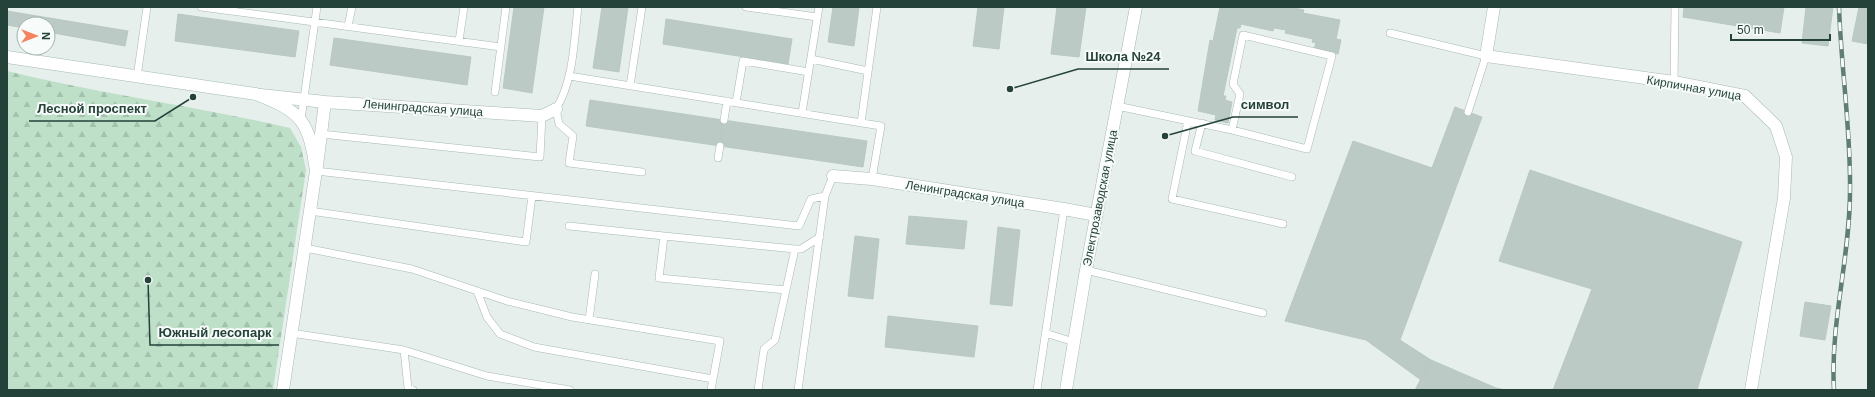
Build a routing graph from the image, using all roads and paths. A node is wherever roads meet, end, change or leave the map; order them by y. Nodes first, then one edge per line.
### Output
1 (148, 7) edge
2 (201, 7) edge
3 (317, 7) edge
4 (352, 7) edge
5 (464, 7) edge
6 (506, 7) edge
7 (578, 7) edge
8 (642, 7) edge
9 (746, 7) edge
10 (819, 7) edge
11 (877, 7) edge
12 (1136, 7) edge
13 (1494, 7) edge
14 (1675, 7) edge
15 (790, 10) edge
16 (817, 17) junction
17 (314, 22) junction
18 (348, 26) junction
19 (1390, 33) dead end
20 (458, 41) junction
21 (501, 47) junction
22 (1486, 56) junction
23 (7, 57) edge
24 (811, 59) junction
25 (868, 71) junction
26 (809, 72) junction
27 (569, 76) junction
28 (137, 77) junction
29 (1674, 82) junction
30 (630, 86) junction
31 (495, 92) dead end
32 (256, 94) junction
33 (304, 99) junction
34 (727, 101) junction
35 (325, 102) junction
36 (736, 103) junction
37 (1117, 106) junction
38 (556, 110) junction
39 (1468, 112) dead end
40 (802, 113) junction
41 (542, 116) junction
42 (301, 119) junction
43 (724, 120) dead end
44 (1188, 121) junction
45 (861, 123) junction
46 (1202, 123) junction
47 (1232, 130) junction
48 (321, 134) junction
49 (720, 146) dead end
50 (718, 158) dead end
51 (316, 171) junction
52 (642, 172) dead end
53 (833, 176) joint
54 (1292, 177) dead end
55 (872, 180) junction
56 (532, 196) junction
57 (825, 196) junction
58 (1064, 209) junction
59 (310, 211) junction
60 (1096, 215) junction
61 (1283, 224) dead end
62 (569, 226) dead end
63 (664, 236) junction
64 (820, 237) junction
65 (305, 248) junction
66 (795, 249) junction
67 (1086, 270) junction
68 (595, 274) dead end
69 (786, 290) junction
70 (478, 291) junction
71 (1263, 313) dead end
72 (589, 320) junction
73 (291, 333) junction
74 (1045, 333) junction
75 (1074, 342) junction
76 (404, 350) junction
77 (713, 378) junction
78 (283, 390) edge
79 (413, 390) edge
80 (570, 390) edge
81 (710, 390) edge
82 (758, 390) edge
83 (798, 390) edge
84 (1037, 390) edge
85 (1066, 390) edge
86 (1751, 390) edge

1 - 28 lane
2 - 17 lane
3 - 17 lane
4 - 18 lane
5 - 20 lane
6 - 21 lane
7 - 27 lane
8 - 30 lane
9 - 15 lane
10 - 16 lane
11 - 25 lane
12 - 37 street, Электрозаводская улица
13 - 22 street
14 - 29 lane
15 - 16 lane
16 - 24 lane
17 - 18 lane
17 - 33 lane
18 - 20 lane
19 - 22 lane
20 - 21 lane
21 - 31 lane
22 - 29 street, Кирпичная улица
22 - 39 lane
23 - 28 street, Ленинградская улица
24 - 25 lane
24 - 26 lane
25 - 45 lane
26 - 36 lane
26 - 40 lane
27 - 30 lane
27 - 38 lane
28 - 32 street, Ленинградская улица
29 - 86 street, Кирпичная улица
30 - 34 lane
32 - 33 street, Ленинградская улица
32 - 42 street, Ленинградская улица
33 - 35 street, Ленинградская улица
33 - 42 lane
34 - 36 lane
34 - 43 lane
35 - 41 street, Ленинградская улица
35 - 48 street
36 - 40 lane
37 - 44 lane
37 - 60 street, Электрозаводская улица
38 - 41 street, Ленинградская улица
38 - 52 lane
40 - 45 lane
41 - 48 lane
42 - 51 street
44 - 46 lane
44 - 61 lane
45 - 55 lane
46 - 47 lane
46 - 54 lane
47 - 47 lane
48 - 51 street
49 - 50 lane
51 - 56 lane
51 - 59 street
53 - 55 street, Ленинградская улица
53 - 57 lane
55 - 58 street, Ленинградская улица
56 - 57 lane
56 - 59 lane
57 - 64 lane
58 - 60 street, Ленинградская улица
58 - 74 lane
59 - 65 street
60 - 67 street, Электрозаводская улица
62 - 63 lane
63 - 66 lane
63 - 69 lane
64 - 66 lane
64 - 83 lane
65 - 70 lane
65 - 73 street
66 - 69 lane
67 - 71 lane
67 - 75 street, Электрозаводская улица
68 - 72 lane
69 - 82 lane
70 - 72 lane
70 - 77 lane
72 - 77 lane
73 - 76 lane
73 - 78 street
74 - 75 lane
74 - 84 lane
75 - 85 street, Электрозаводская улица
76 - 79 lane
76 - 80 lane
77 - 81 lane

